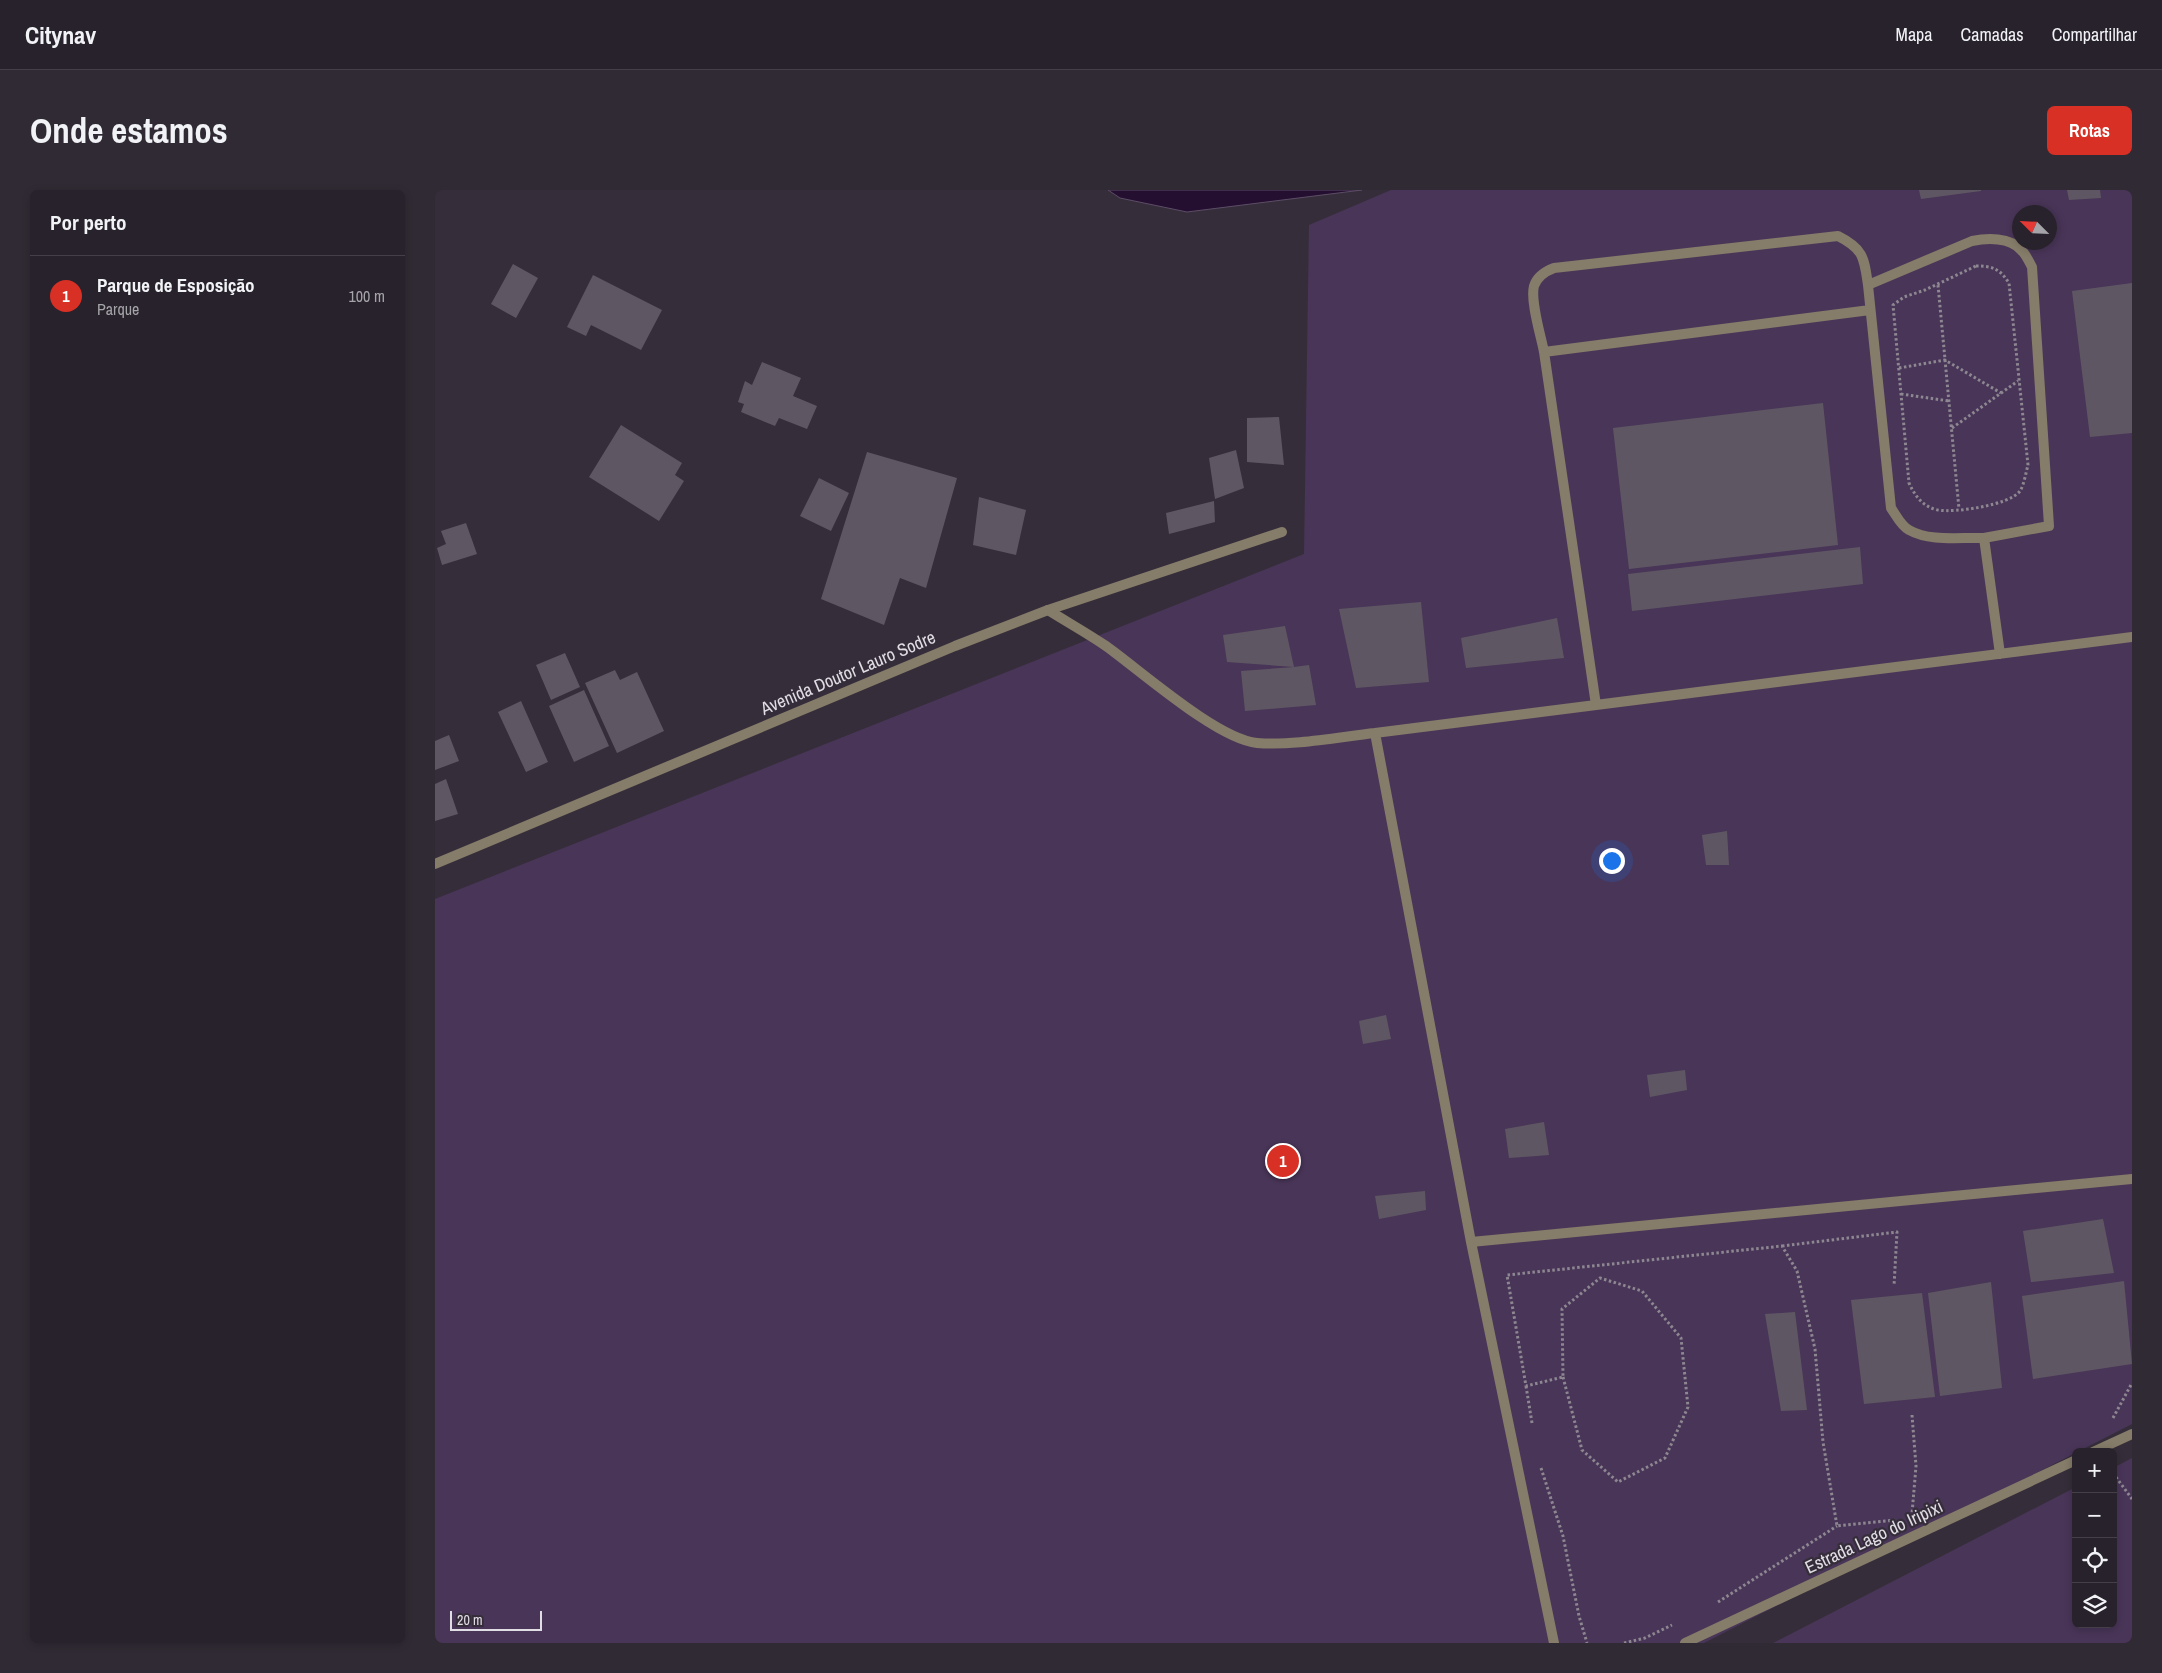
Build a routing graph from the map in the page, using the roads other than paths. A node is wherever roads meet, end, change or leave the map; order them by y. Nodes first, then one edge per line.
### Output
1 (1867, 285) junction
2 (1870, 310) junction
3 (1544, 352) junction
4 (1282, 532) dead end
5 (1984, 538) junction
6 (1048, 610) junction
7 (2132, 637) edge
8 (2000, 654) junction
9 (1596, 705) junction
10 (1375, 733) junction
11 (435, 864) edge
12 (2132, 1179) edge
13 (1471, 1242) junction
14 (2132, 1434) edge
15 (2102, 1448) edge
16 (2072, 1462) edge
17 (1554, 1643) edge
18 (1685, 1643) edge

1 - 2 street
1 - 3 street
1 - 5 street
2 - 3 street
2 - 5 street
3 - 9 street
4 - 6 street, Avenida Doutor Lauro Sodre
5 - 8 street
6 - 10 street
6 - 11 street, Avenida Doutor Lauro Sodre
7 - 8 street
8 - 9 street
9 - 10 street
10 - 13 street
12 - 13 street
13 - 17 street
14 - 15 street
16 - 18 street, Estrada Lago do Iripixi

